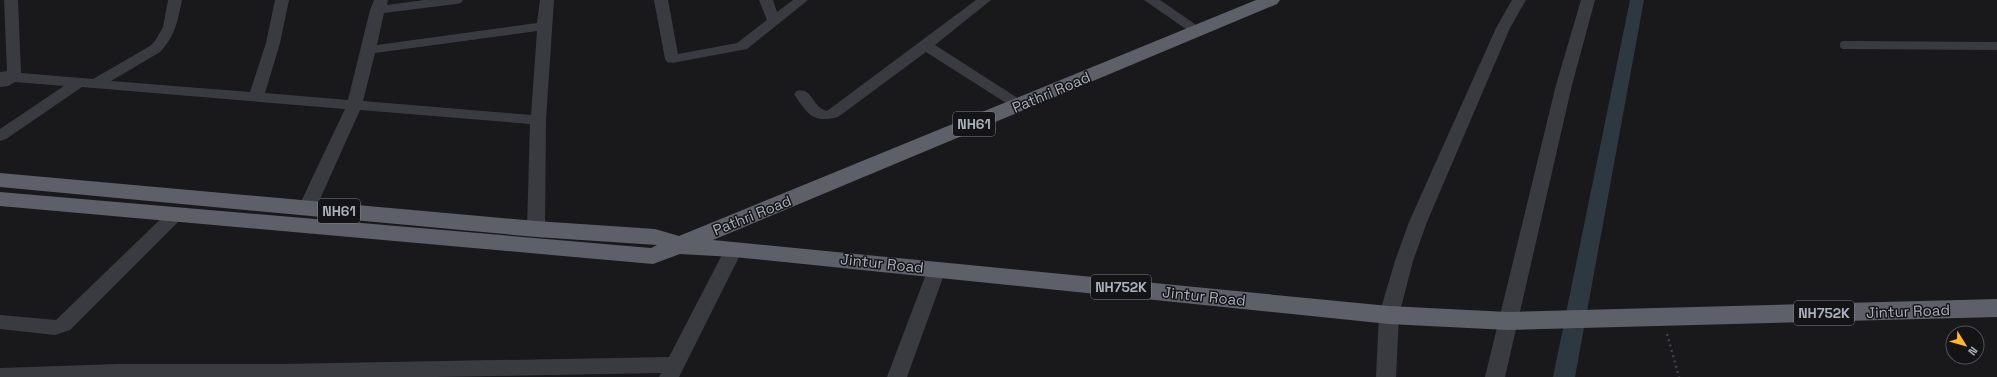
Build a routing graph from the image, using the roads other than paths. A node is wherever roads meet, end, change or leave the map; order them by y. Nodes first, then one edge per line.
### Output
1 (11, 0) edge
2 (177, 0) edge
3 (282, 0) edge
4 (456, 0) edge
5 (547, 0) edge
6 (662, 0) edge
7 (766, 0) edge
8 (801, 0) edge
9 (984, 0) edge
10 (1151, 0) edge
11 (1271, 0) edge
12 (1519, 0) edge
13 (1588, 0) edge
14 (379, 5) edge
15 (774, 21) junction
16 (544, 26) junction
17 (1198, 31) junction
18 (926, 45) junction
19 (1844, 45) dead end
20 (1997, 46) edge
21 (368, 50) junction
22 (4, 79) edge
23 (78, 82) junction
24 (95, 84) junction
25 (802, 94) dead end
26 (256, 96) junction
27 (1019, 105) junction
28 (354, 106) junction
29 (538, 120) junction
30 (0, 136) edge
31 (0, 180) edge
32 (0, 199) edge
33 (307, 208) junction
34 (175, 215) junction
35 (536, 229) junction
36 (676, 246) junction
37 (728, 248) junction
38 (937, 268) junction
39 (1997, 308) edge
40 (1389, 315) junction
41 (1514, 321) junction
42 (0, 322) edge
43 (672, 371) edge
44 (904, 375) edge
45 (0, 376) edge
46 (1386, 377) edge
47 (1495, 377) edge

1 - 22 street
2 - 24 street
3 - 26 street
4 - 14 street
5 - 16 street
6 - 15 street
7 - 15 street
8 - 15 street
9 - 18 street
10 - 17 street
11 - 17 highway, Pathri Road / NH61
12 - 40 street
13 - 41 street
14 - 21 street
16 - 21 street
16 - 29 street
17 - 27 highway, Pathri Road / NH61
18 - 25 street
18 - 27 street
19 - 20 lane
21 - 28 street
22 - 23 street
23 - 24 street
23 - 30 street
24 - 26 street
26 - 28 street
27 - 36 highway, Pathri Road / NH61
28 - 29 street
28 - 33 street
29 - 35 street
31 - 33 highway, NH61
32 - 34 highway, NH61
33 - 35 highway, NH61
34 - 36 highway, NH61
34 - 42 street
35 - 36 highway, NH61
36 - 37 highway, NH752K
37 - 38 highway, Jintur Road / NH752K
37 - 43 street
38 - 40 highway, Jintur Road / NH752K
38 - 44 street
39 - 41 highway, Jintur Road / NH752K
40 - 41 highway, Jintur Road / NH752K
40 - 46 street
41 - 47 street
43 - 45 street

